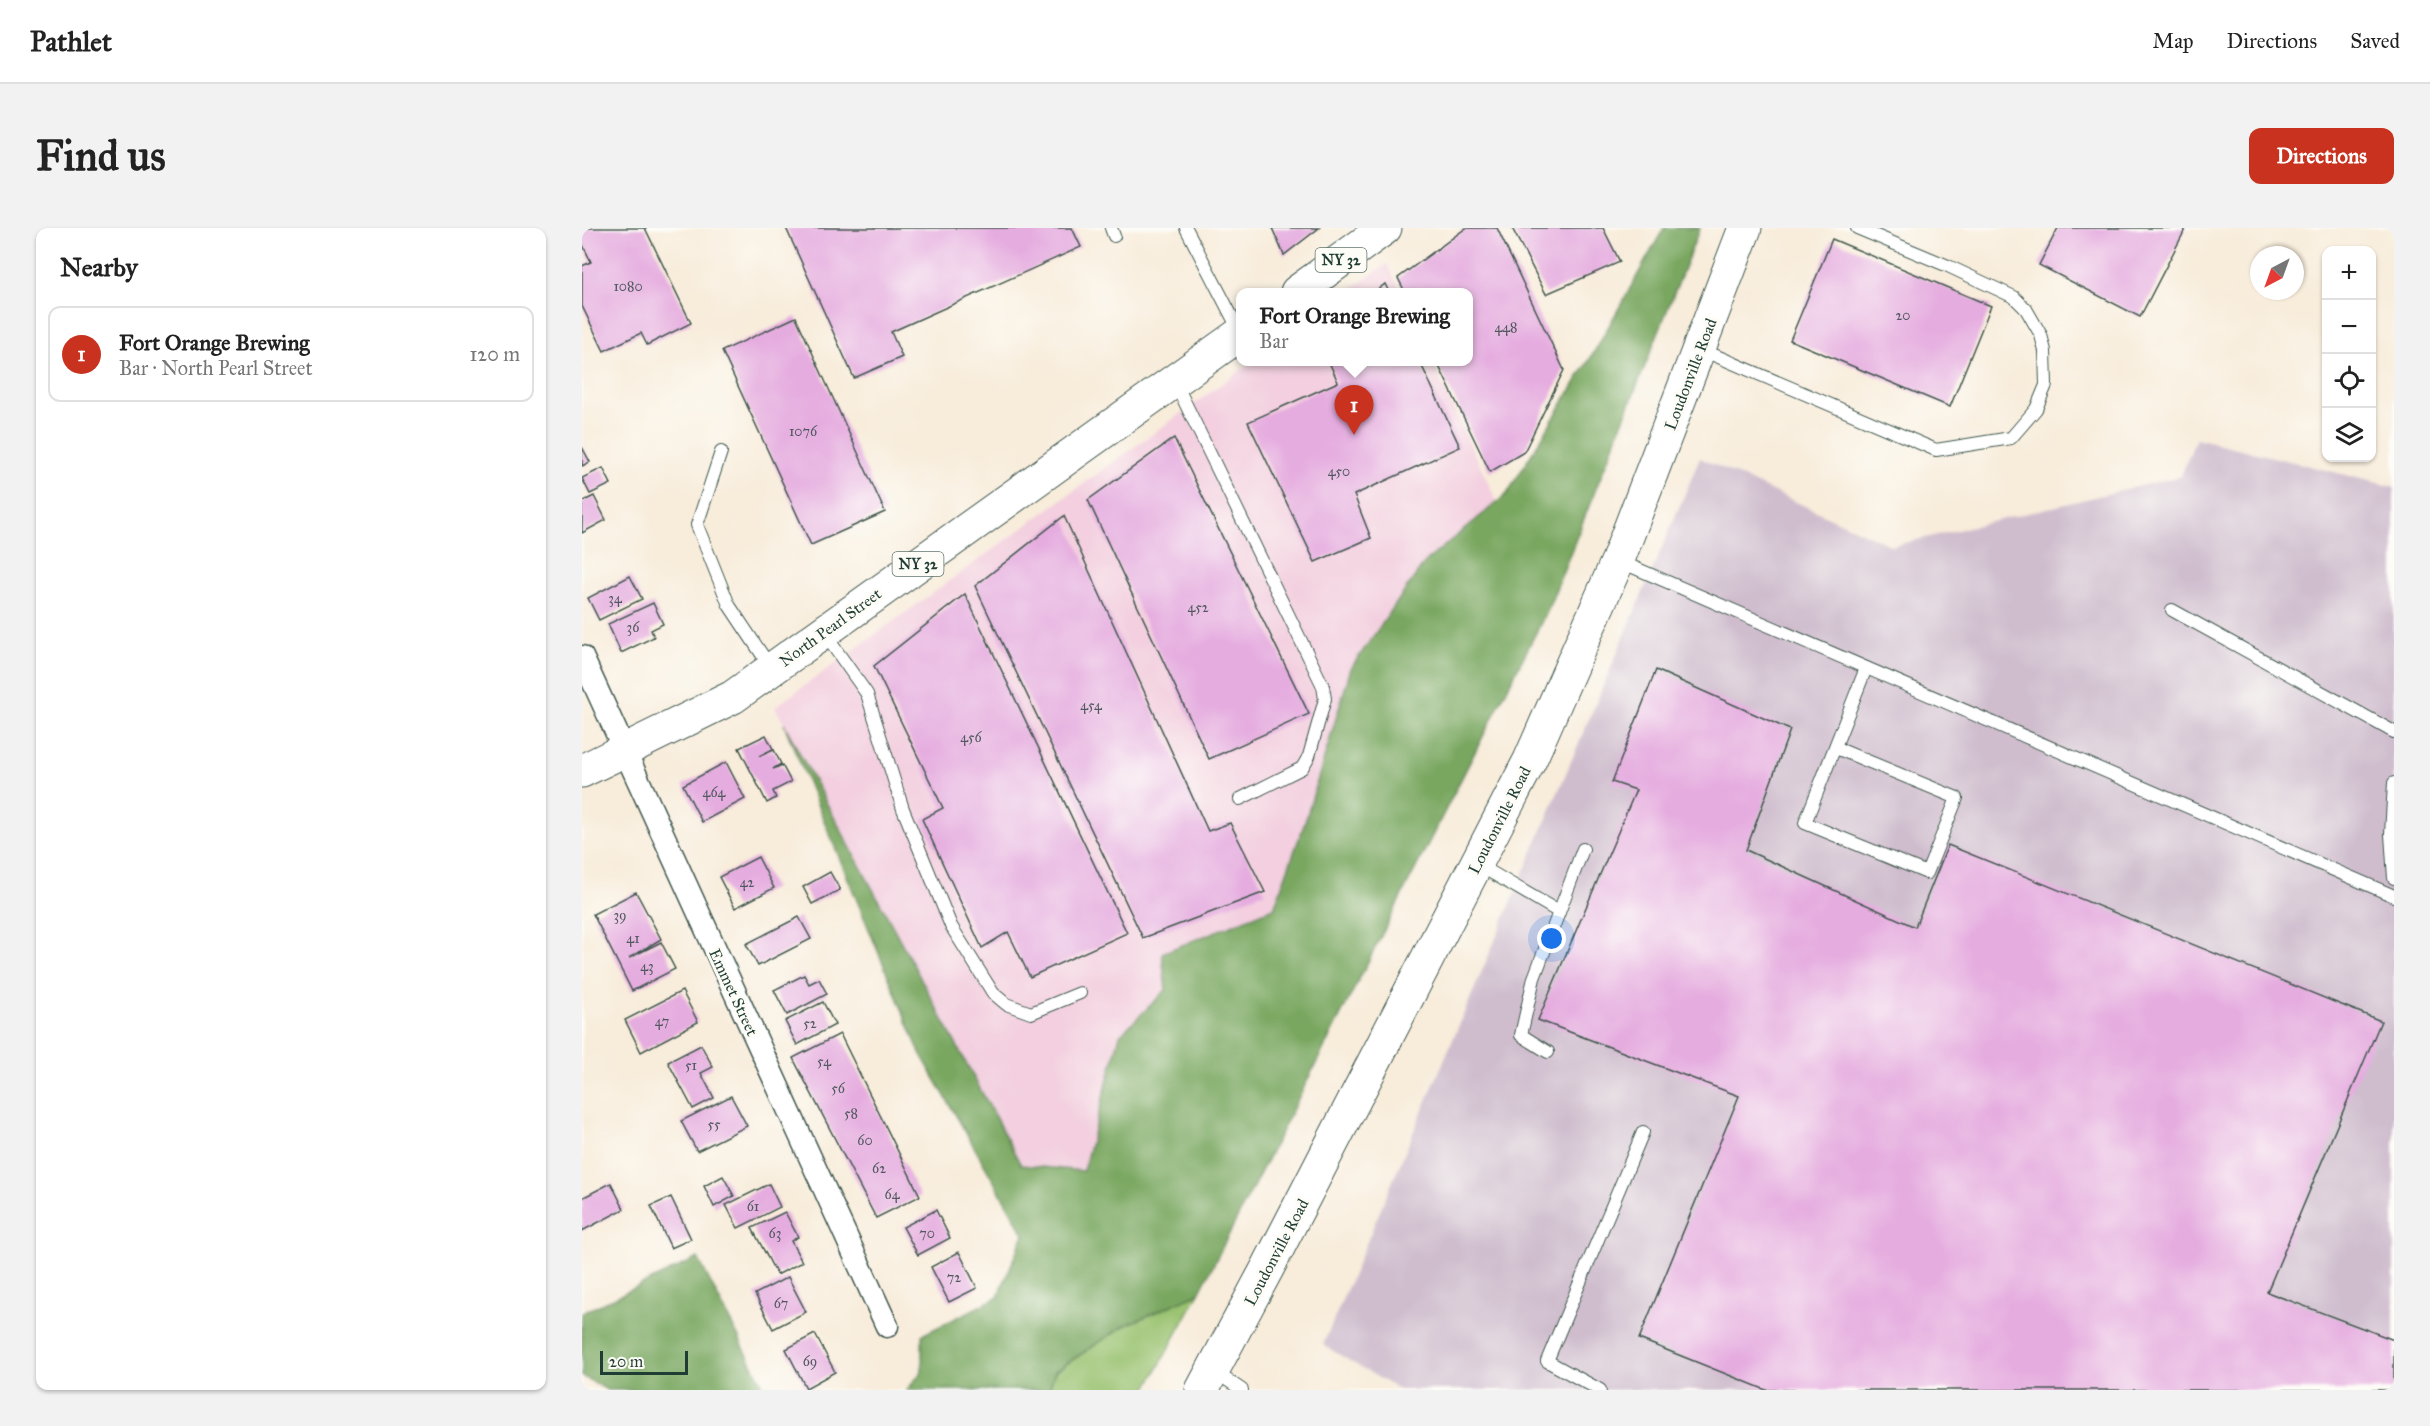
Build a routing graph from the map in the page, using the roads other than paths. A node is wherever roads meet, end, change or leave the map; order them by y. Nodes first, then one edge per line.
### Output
1 (1186, 228) edge
2 (1385, 228) edge
3 (1745, 228) edge
4 (1857, 228) edge
5 (1302, 288) edge
6 (1236, 325) edge
7 (1236, 336) edge
8 (1699, 349) junction
9 (1175, 381) junction
10 (721, 452) dead end
11 (1618, 560) junction
12 (2172, 610) dead end
13 (824, 632) junction
14 (582, 657) edge
15 (1866, 668) junction
16 (772, 669) junction
17 (2394, 732) edge
18 (1836, 748) junction
19 (625, 750) junction
20 (582, 771) edge
21 (2394, 783) edge
22 (1240, 799) dead end
23 (1583, 849) dead end
24 (1477, 864) junction
25 (2394, 878) edge
26 (2394, 896) edge
27 (1559, 912) junction
28 (1080, 993) dead end
29 (1548, 1052) dead end
30 (1642, 1131) dead end
31 (887, 1326) dead end
32 (1208, 1380) edge
33 (1242, 1390) edge
34 (1600, 1390) edge

1 - 6 lane
2 - 5 main road, NY 32
3 - 8 main road, Loudonville Road
4 - 8 lane
7 - 9 main road, North Pearl Street / NY 32
8 - 11 main road, Loudonville Road
9 - 13 main road, North Pearl Street / NY 32
9 - 22 lane
10 - 16 lane
11 - 15 lane
11 - 24 main road, Loudonville Road
12 - 17 lane
13 - 16 main road, North Pearl Street / NY 32
13 - 28 lane
14 - 19 street, Emmet Street
15 - 18 lane
15 - 26 lane
16 - 19 main road, North Pearl Street / NY 32
18 - 18 lane
19 - 20 main road, North Pearl Street / NY 32
19 - 31 street, Emmet Street
21 - 25 lane
23 - 27 lane
24 - 27 lane
24 - 32 main road, Loudonville Road
27 - 29 lane
30 - 34 lane
32 - 33 lane

